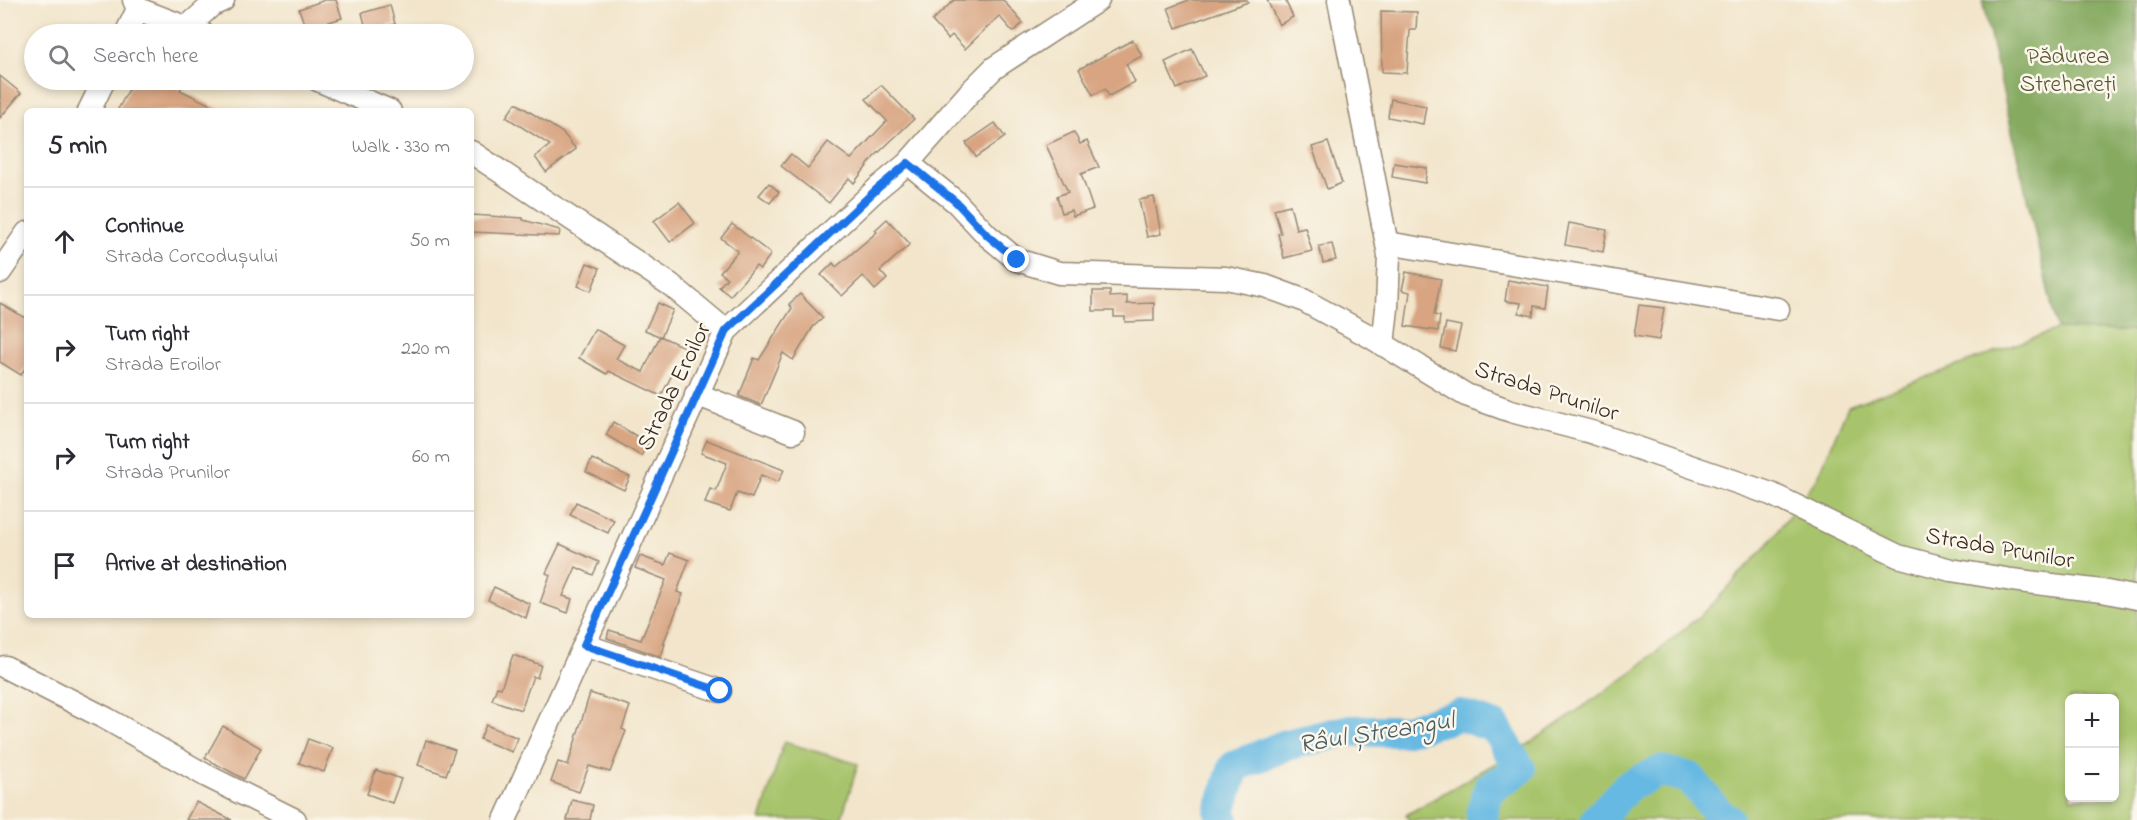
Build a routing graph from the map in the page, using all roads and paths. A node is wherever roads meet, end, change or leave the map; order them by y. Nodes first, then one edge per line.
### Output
1 (223, 0) edge
2 (1098, 0) edge
3 (1339, 0) edge
4 (136, 4) edge
5 (129, 24) edge
6 (180, 24) edge
7 (200, 24) edge
8 (99, 90) edge
9 (341, 90) edge
10 (90, 108) edge
11 (383, 108) edge
12 (474, 154) edge
13 (908, 163) junction
14 (24, 237) edge
15 (1387, 243) junction
16 (0, 272) edge
17 (1778, 309) dead end
18 (726, 331) junction
19 (1383, 345) junction
20 (696, 394) junction
21 (793, 432) dead end
22 (2137, 598) edge
23 (584, 645) junction
24 (5, 667) dead end
25 (720, 691) dead end
26 (295, 820) edge
27 (505, 820) edge

1 - 7 street
2 - 13 street, Strada Eroilor
3 - 15 street
4 - 5 street
4 - 6 street
8 - 10 street
9 - 11 street
12 - 18 street
13 - 18 street, Strada Eroilor
13 - 19 street, Strada Prunilor
14 - 16 street
15 - 17 street
15 - 19 street
18 - 20 street, Strada Eroilor
19 - 22 street, Strada Prunilor
20 - 21 street
20 - 23 street, Strada Eroilor
23 - 25 street
23 - 27 street, Strada Eroilor
24 - 26 street

